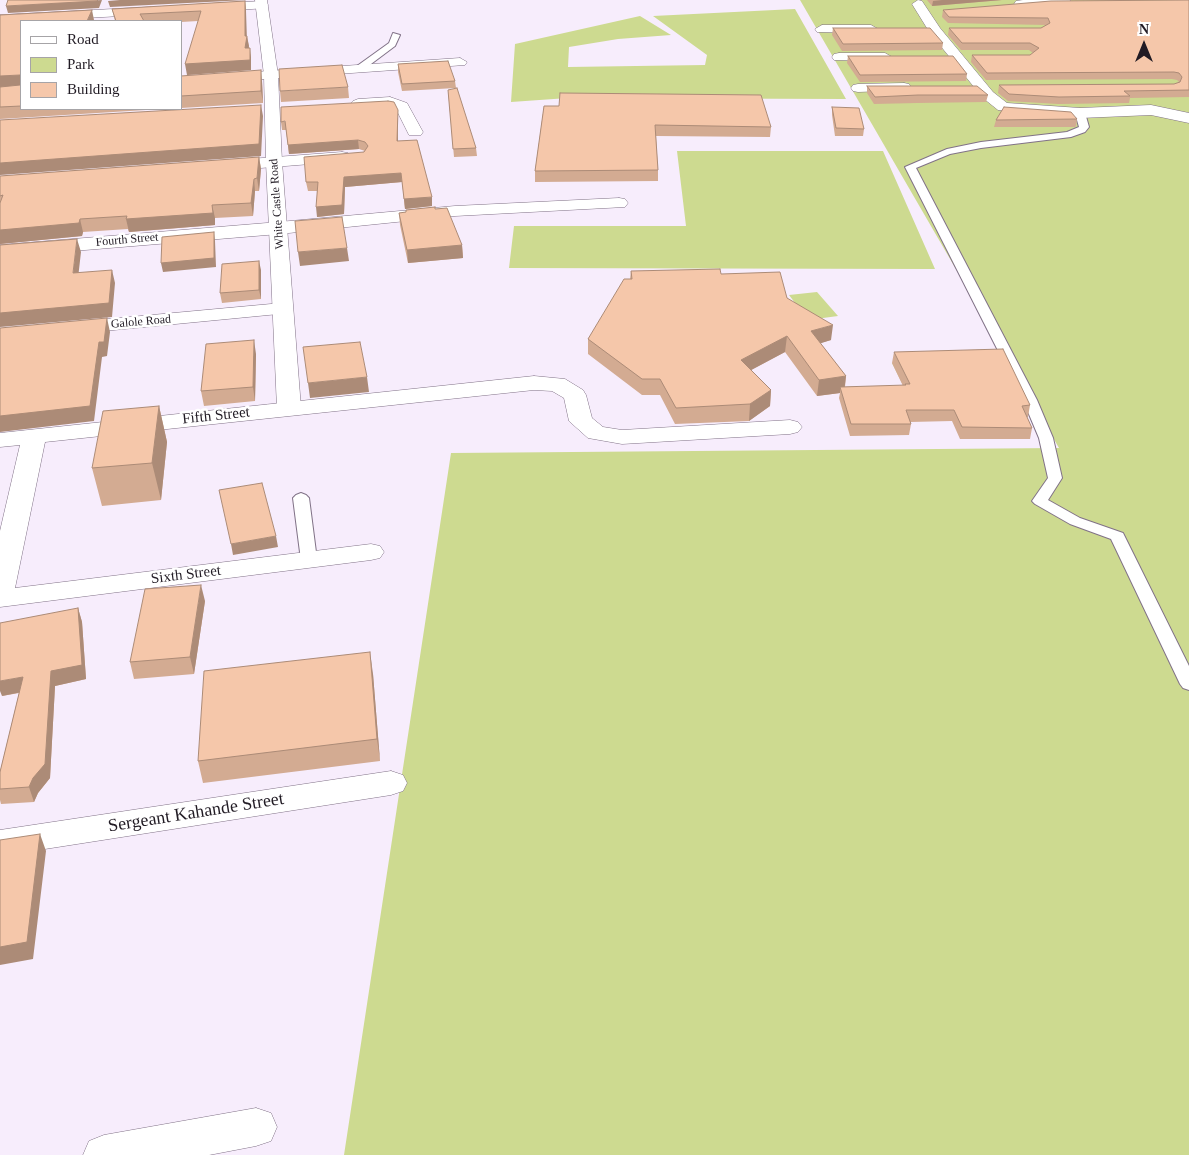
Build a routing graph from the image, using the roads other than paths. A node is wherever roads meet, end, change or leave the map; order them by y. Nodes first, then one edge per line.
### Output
1 (1066, 0) edge
2 (262, 2) edge
3 (918, 2) edge
4 (1006, 6) edge
5 (194, 8) edge
6 (165, 10) edge
7 (938, 12) dead end
8 (0, 19) edge
9 (822, 28) dead end
10 (888, 29) edge
11 (916, 30) edge
12 (934, 30) junction
13 (954, 30) edge
14 (396, 35) dead end
15 (898, 56) edge
16 (937, 56) edge
17 (956, 56) junction
18 (974, 56) edge
19 (839, 57) dead end
20 (460, 62) dead end
21 (360, 68) junction
22 (271, 75) junction
23 (182, 81) edge
24 (915, 87) edge
25 (962, 87) edge
26 (981, 87) junction
27 (1000, 87) edge
28 (858, 88) edge
29 (1129, 96) edge
30 (340, 105) edge
31 (291, 107) edge
32 (266, 109) junction
33 (1151, 110) junction
34 (1080, 113) junction
35 (1189, 118) edge
36 (415, 132) dead end
37 (359, 156) edge
38 (274, 162) junction
39 (205, 167) edge
40 (618, 203) dead end
41 (279, 228) junction
42 (0, 250) edge
43 (282, 309) junction
44 (0, 335) edge
45 (289, 408) junction
46 (790, 427) dead end
47 (34, 436) junction
48 (0, 440) edge
49 (301, 498) dead end
50 (371, 552) dead end
51 (309, 560) junction
52 (0, 591) edge
53 (0, 598) edge
54 (1189, 684) edge
55 (391, 783) dead end
56 (0, 843) edge
57 (256, 1127) dead end
58 (104, 1155) edge

1 - 4 street
2 - 5 street
2 - 22 street, White Castle Road
3 - 7 street
3 - 12 street
6 - 8 street
9 - 10 street
11 - 12 street
12 - 13 street
12 - 17 street
14 - 21 lane
15 - 19 street
16 - 17 street
17 - 18 street
17 - 26 street
20 - 21 street
21 - 22 street
22 - 23 street
22 - 32 street, White Castle Road
24 - 28 street
25 - 26 street
26 - 27 street
26 - 34 street
29 - 33 street
30 - 36 street
31 - 32 street
32 - 38 street, White Castle Road
33 - 34 street
33 - 35 street
34 - 54 lane
37 - 38 street
38 - 39 street
38 - 41 street, White Castle Road
40 - 41 street, Fourth Street
41 - 42 street, Fourth Street
41 - 43 street, White Castle Road
43 - 44 street, Galole Road
43 - 45 street, White Castle Road
45 - 46 street, Fifth Street
45 - 47 street, Fifth Street
47 - 48 street, Fifth Street
47 - 52 street
49 - 51 lane
50 - 51 street, Sixth Street
51 - 53 street, Sixth Street
55 - 56 street, Sergeant Kahande Street
57 - 58 street

